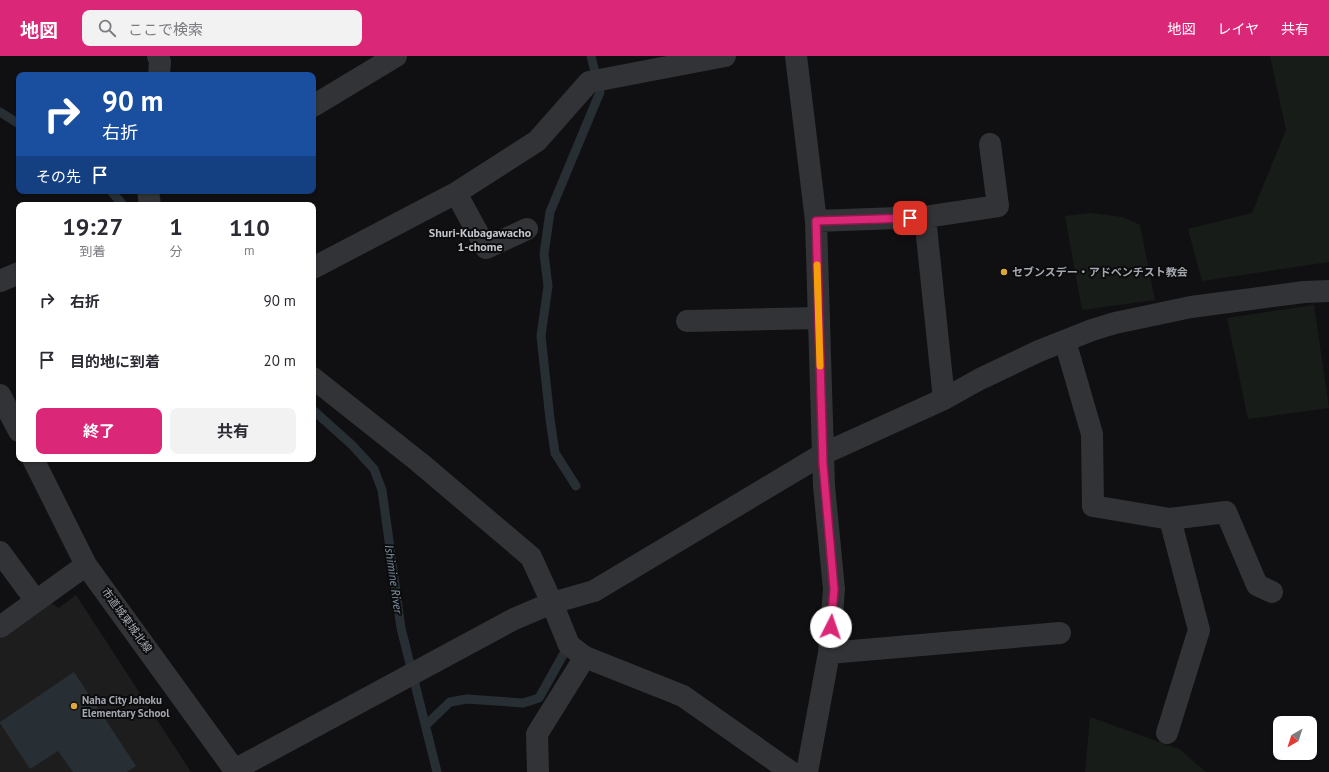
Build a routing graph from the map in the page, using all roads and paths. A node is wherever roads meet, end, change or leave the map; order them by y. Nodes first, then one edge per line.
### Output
1 (158, 56) edge
2 (395, 56) edge
3 (725, 56) edge
4 (796, 56) edge
5 (667, 62) edge
6 (158, 72) edge
7 (316, 104) edge
8 (990, 144) dead end
9 (456, 193) junction
10 (925, 217) junction
11 (816, 221) junction
12 (527, 229) dead end
13 (316, 266) edge
14 (16, 274) edge
15 (0, 280) edge
16 (1329, 291) edge
17 (819, 318) junction
18 (687, 321) dead end
19 (1065, 341) junction
20 (316, 380) edge
21 (0, 395) edge
22 (944, 399) junction
23 (16, 425) edge
24 (823, 454) junction
25 (34, 462) edge
26 (1170, 519) junction
27 (0, 552) edge
28 (86, 565) junction
29 (1272, 592) dead end
30 (36, 601) junction
31 (552, 603) junction
32 (0, 627) edge
33 (1060, 633) dead end
34 (829, 653) junction
35 (585, 658) junction
36 (1167, 733) dead end
37 (235, 771) edge
38 (538, 772) edge
39 (791, 772) edge
40 (807, 772) edge

1 - 6 street
2 - 7 street
3 - 5 street
4 - 11 street
5 - 9 street
8 - 10 street
9 - 12 street
9 - 13 street
10 - 11 street
10 - 22 street
11 - 17 street
14 - 15 street
16 - 19 street
17 - 18 street
17 - 24 street
19 - 22 street
19 - 26 street
20 - 31 street
21 - 23 street
22 - 24 street
24 - 31 street
24 - 34 street
25 - 28 street, 市道城東城北線
26 - 29 street
26 - 36 street
27 - 30 street
28 - 30 street
28 - 37 street, 市道城東城北線
30 - 32 street
31 - 35 street
31 - 37 street
33 - 34 street
34 - 40 street
35 - 38 street
35 - 39 street

